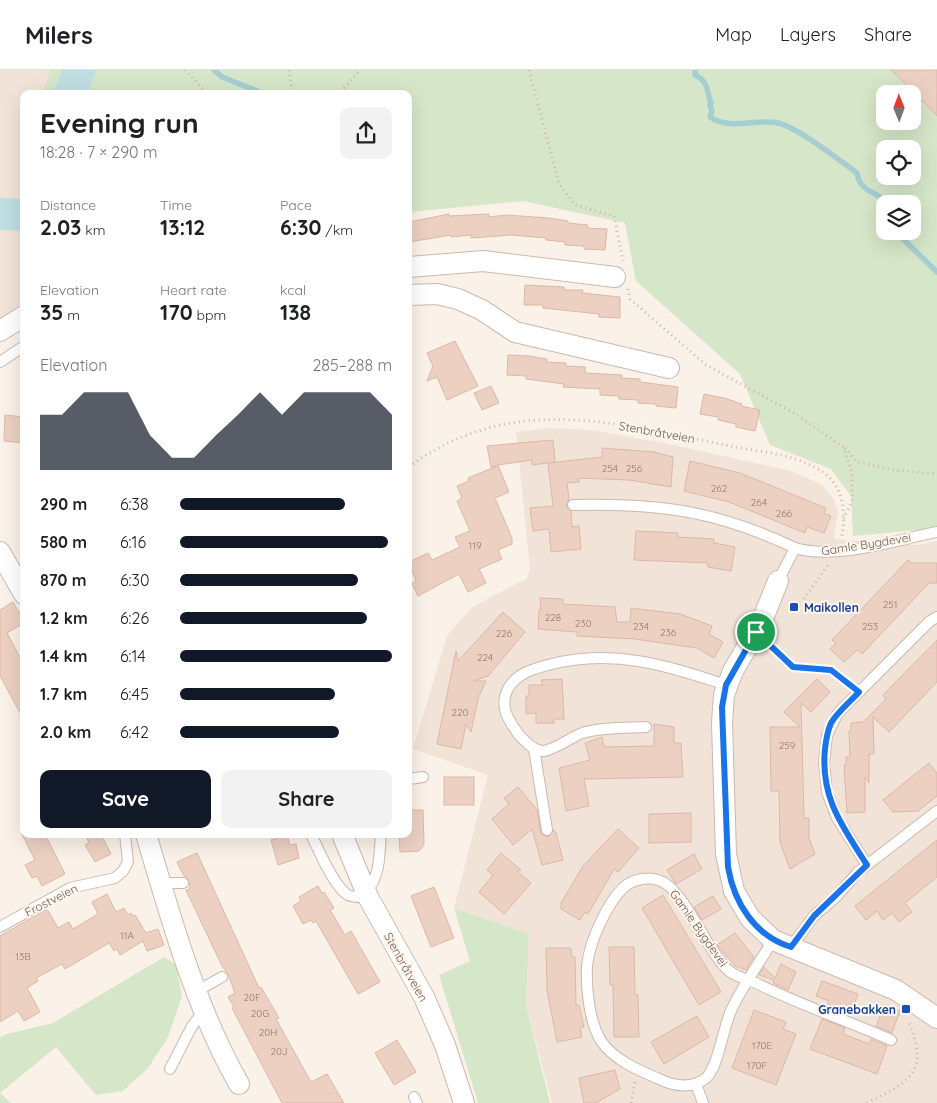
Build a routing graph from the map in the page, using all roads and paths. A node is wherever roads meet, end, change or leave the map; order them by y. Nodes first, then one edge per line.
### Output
1 (185, 70) edge
2 (289, 70) edge
3 (360, 70) edge
4 (529, 70) edge
5 (204, 90) edge
6 (292, 90) edge
7 (342, 90) edge
8 (438, 264) junction
9 (412, 267) edge
10 (622, 277) junction
11 (437, 294) junction
12 (412, 295) edge
13 (20, 318) edge
14 (0, 331) edge
15 (20, 349) edge
16 (0, 362) edge
17 (669, 368) dead end
18 (843, 447) junction
19 (412, 465) edge
20 (937, 474) edge
21 (573, 505) dead end
22 (843, 519) junction
23 (937, 532) edge
24 (796, 548) junction
25 (0, 552) edge
26 (833, 552) junction
27 (778, 580) joint
28 (20, 587) edge
29 (804, 599) dead end
30 (937, 617) edge
31 (756, 632) junction
32 (726, 685) junction
33 (859, 692) junction
34 (646, 727) dead end
35 (534, 748) junction
36 (423, 777) dead end
37 (412, 779) edge
38 (937, 811) edge
39 (547, 830) dead end
40 (126, 838) edge
41 (147, 838) edge
42 (313, 838) edge
43 (344, 838) edge
44 (382, 838) edge
45 (867, 865) junction
46 (160, 883) junction
47 (183, 883) dead end
48 (367, 894) junction
49 (0, 927) edge
50 (782, 944) junction
51 (222, 977) dead end
52 (748, 980) junction
53 (197, 991) junction
54 (918, 1003) junction
55 (204, 1010) junction
56 (937, 1018) edge
57 (891, 1040) dead end
58 (170, 1069) dead end
59 (638, 1070) junction
60 (239, 1084) dead end
61 (696, 1084) junction
62 (464, 1103) edge
63 (631, 1103) edge
64 (703, 1103) edge
65 (866, 1103) edge

1 - 5 path
2 - 6 path
3 - 7 path
4 - 10 path
8 - 9 street
8 - 10 street
8 - 11 street
10 - 18 path
11 - 12 street
11 - 17 street
13 - 14 street
15 - 16 lane
18 - 20 path
18 - 22 path
19 - 22 path, Stenbråtveien
21 - 24 lane, Gamle Bygdevei
22 - 26 path, Stenbråtveien
23 - 26 lane, Gamle Bygdevei
24 - 26 lane, Gamle Bygdevei
24 - 27 lane
25 - 28 street
26 - 29 path, Stenbråtveien
27 - 31 street
30 - 33 lane
31 - 32 street
31 - 33 path
32 - 35 lane
32 - 50 street
33 - 45 lane
34 - 35 lane
35 - 39 lane
36 - 37 lane
38 - 45 lane
40 - 49 lane, Frostveien
41 - 46 street
42 - 48 lane
43 - 48 street, Stenbråtveien
44 - 48 lane
45 - 50 lane
46 - 47 lane
46 - 53 street
48 - 62 street, Stenbråtveien
50 - 52 lane
50 - 54 street
51 - 53 lane
52 - 57 lane, Gamle Bygdevei
52 - 59 lane, Gamle Bygdevei
52 - 61 lane
53 - 55 street
54 - 56 street
54 - 65 path
55 - 58 lane
55 - 60 street
59 - 61 lane, Gamle Bygdevei
59 - 63 path
61 - 64 lane

